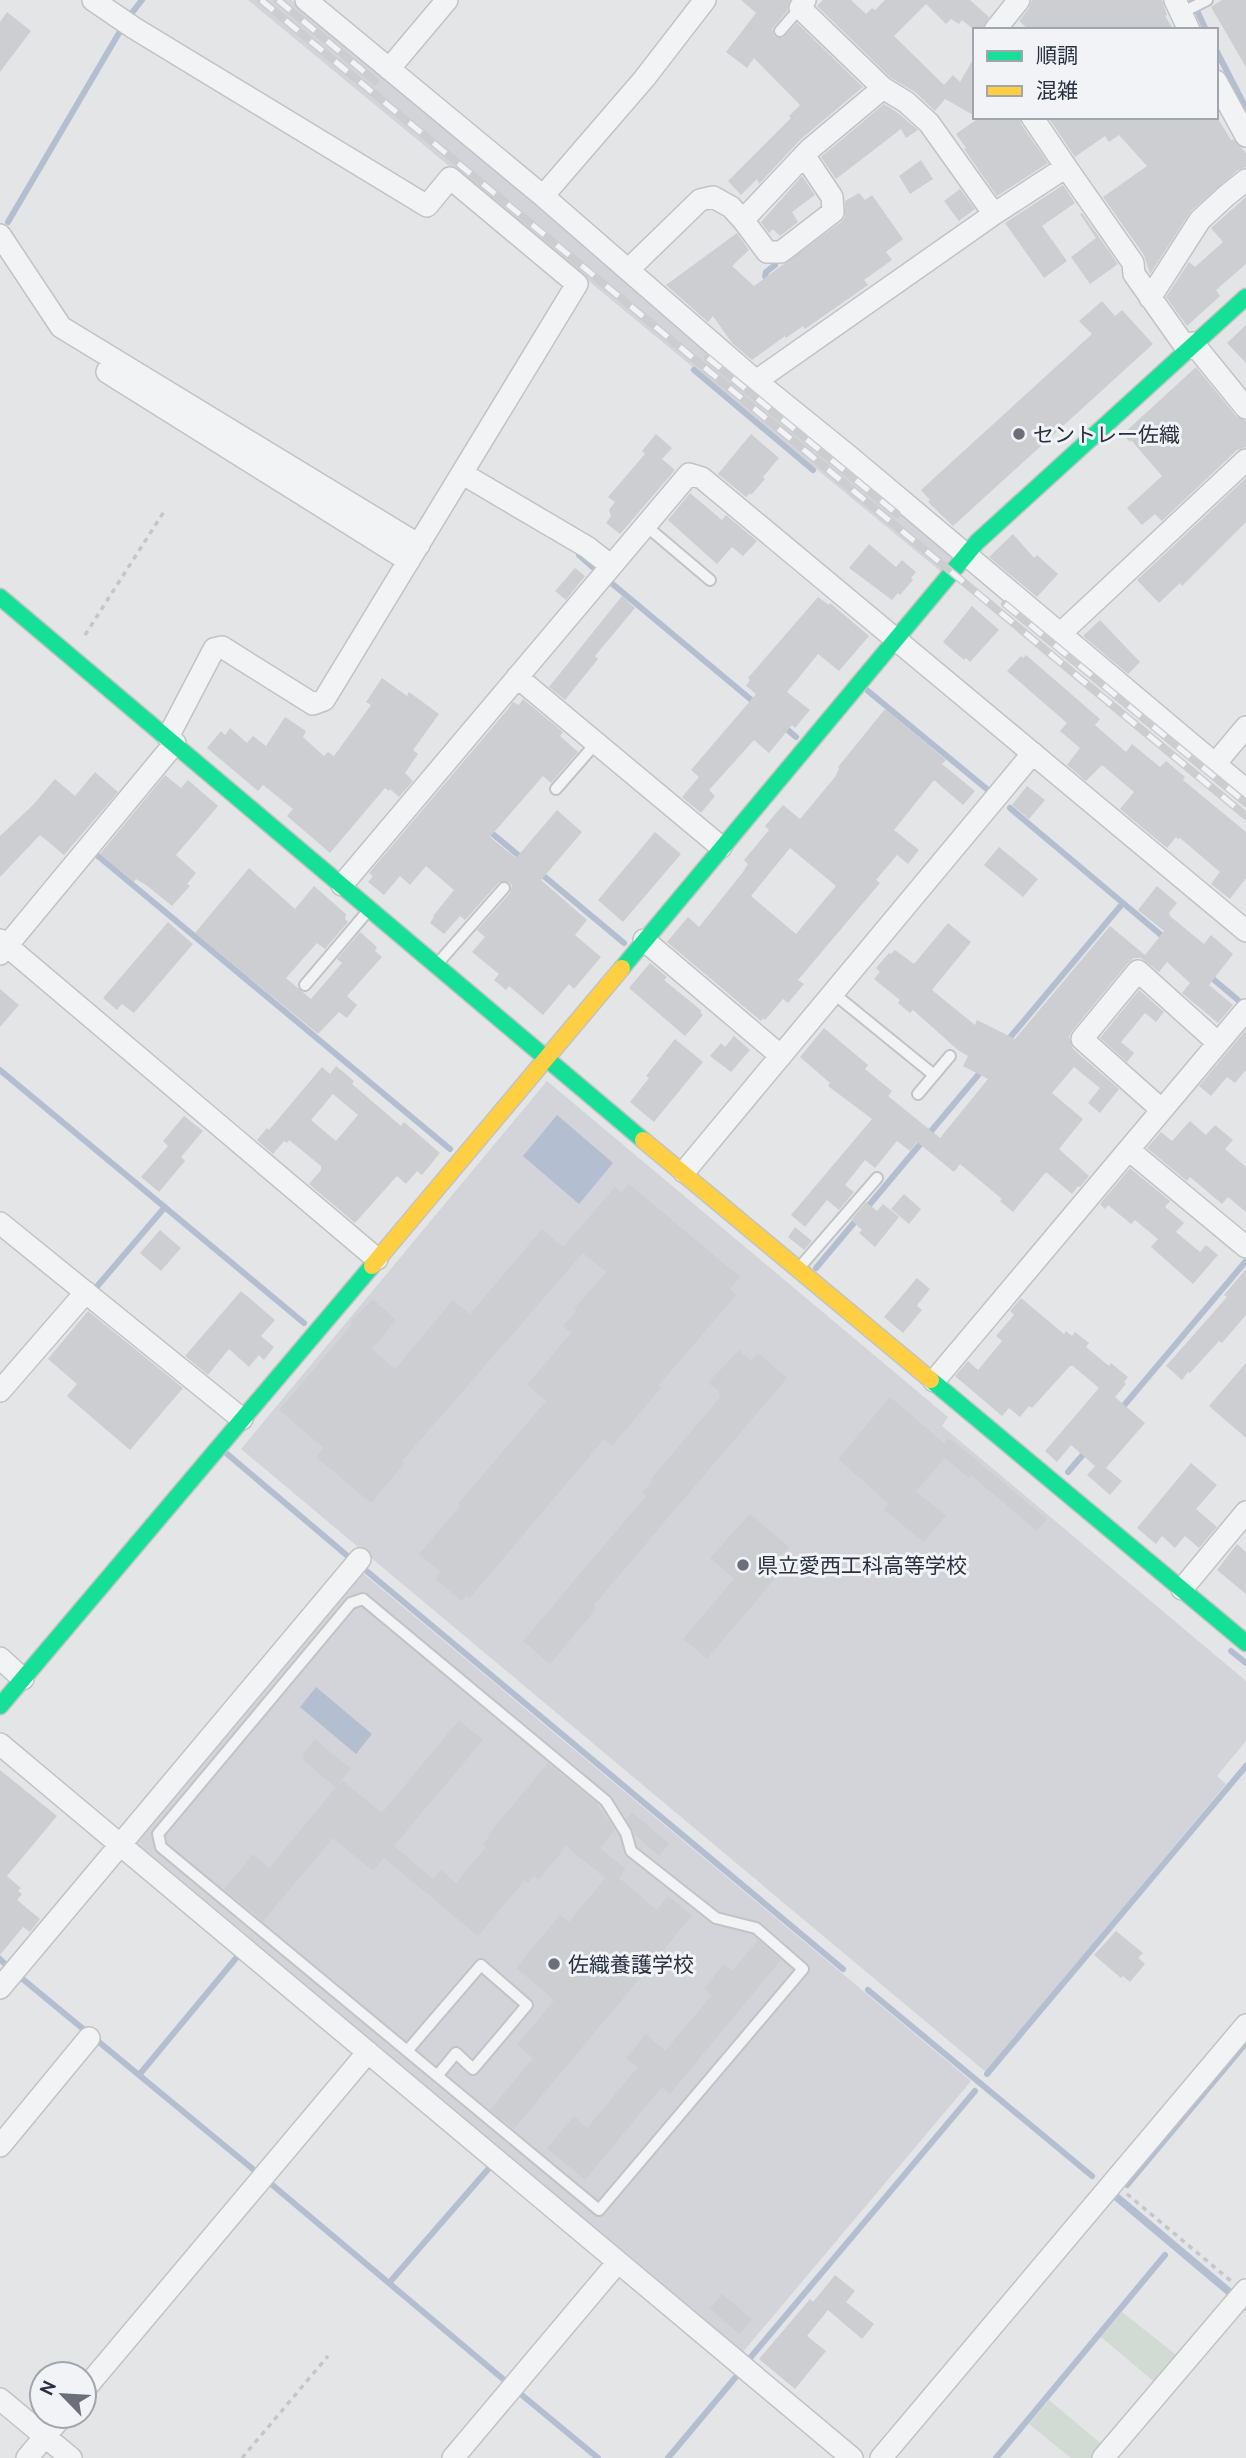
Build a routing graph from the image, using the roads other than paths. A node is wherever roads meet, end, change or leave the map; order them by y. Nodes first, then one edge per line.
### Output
1 (93, 0) edge
2 (306, 0) edge
3 (447, 0) edge
4 (705, 0) edge
5 (1019, 0) edge
6 (1204, 1) edge
7 (802, 4) edge
8 (1183, 13) edge
9 (997, 28) edge
10 (780, 31) dead end
11 (389, 69) junction
12 (1218, 85) edge
13 (883, 88) junction
14 (1033, 119) edge
15 (1245, 132) edge
16 (804, 155) junction
17 (1066, 167) junction
18 (1246, 180) edge
19 (543, 196) junction
20 (993, 214) junction
21 (743, 220) junction
22 (0, 235) edge
23 (629, 269) junction
24 (1246, 297) edge
25 (1150, 298) junction
26 (1190, 346) junction
27 (756, 381) junction
28 (1246, 408) edge
29 (1246, 460) edge
30 (463, 474) junction
31 (645, 525) junction
32 (414, 553) junction
33 (966, 555) junction
34 (610, 565) junction
35 (710, 580) dead end
36 (0, 597) edge
37 (1060, 634) junction
38 (896, 638) junction
39 (517, 677) junction
40 (1246, 727) edge
41 (171, 740) junction
42 (596, 743) junction
43 (1033, 753) junction
44 (1215, 764) junction
45 (556, 789) dead end
46 (1246, 790) edge
47 (721, 847) junction
48 (342, 885) junction
49 (504, 888) dead end
50 (370, 909) junction
51 (1246, 931) edge
52 (645, 940) junction
53 (2, 947) edge
54 (436, 965) junction
55 (305, 985) dead end
56 (833, 993) junction
57 (1246, 1010) edge
58 (1218, 1043) junction
59 (781, 1056) junction
60 (950, 1056) dead end
61 (546, 1059) junction
62 (934, 1075) junction
63 (918, 1094) dead end
64 (1162, 1110) junction
65 (1129, 1150) junction
66 (684, 1172) junction
67 (877, 1178) dead end
68 (0, 1223) edge
69 (1246, 1247) edge
70 (377, 1259) junction
71 (799, 1268) junction
72 (86, 1292) junction
73 (934, 1381) junction
74 (0, 1391) edge
75 (242, 1419) junction
76 (1246, 1512) edge
77 (360, 1559) dead end
78 (1182, 1588) junction
79 (1246, 1643) edge
80 (0, 1658) edge
81 (23, 1679) junction
82 (0, 1706) edge
83 (0, 1744) edge
84 (121, 1845) junction
85 (0, 1988) edge
86 (1246, 2025) edge
87 (89, 2038) dead end
88 (407, 2051) junction
89 (368, 2052) junction
90 (432, 2072) junction
91 (411, 2088) junction
92 (0, 2146) edge
93 (618, 2262) junction
94 (1242, 2295) edge
95 (98, 2373) edge
96 (0, 2399) edge
97 (51, 2430) edge
98 (45, 2437) junction
99 (27, 2458) edge
100 (71, 2458) edge
101 (453, 2458) edge
102 (852, 2458) edge
103 (881, 2458) edge
104 (1104, 2458) edge

1 - 30 street
2 - 11 street
3 - 11 street
4 - 19 street
5 - 9 street
6 - 8 lane
7 - 10 lane
7 - 13 street
11 - 19 street
12 - 15 street
13 - 16 street
13 - 20 street
14 - 17 street
16 - 21 street
16 - 21 street
17 - 20 street
17 - 25 street
18 - 25 street
19 - 23 street
20 - 27 street
21 - 23 street
22 - 32 street
23 - 27 street
24 - 26 street
25 - 26 street
26 - 28 street
26 - 33 street
27 - 33 street
29 - 37 street
30 - 32 street
30 - 34 street
31 - 34 street
31 - 35 lane
31 - 38 street
32 - 41 street
33 - 37 street
33 - 38 street
34 - 39 street
36 - 41 street
37 - 44 street
38 - 43 street
38 - 47 street
39 - 42 street
39 - 48 street
40 - 44 street
41 - 48 street
41 - 53 street
42 - 45 lane
42 - 47 street
43 - 51 street
43 - 56 street
44 - 46 street
47 - 52 street
48 - 50 street
49 - 54 lane
50 - 54 street
50 - 55 lane
52 - 59 street
52 - 61 street
53 - 70 street
54 - 61 street
56 - 59 street
56 - 62 lane
57 - 58 street
58 - 64 street
58 - 64 street
59 - 66 street
60 - 62 lane
61 - 66 street
61 - 70 street
62 - 63 lane
64 - 65 street
65 - 69 street
65 - 73 street
66 - 71 street
67 - 71 lane
68 - 72 street
70 - 75 street
71 - 73 street
72 - 74 street
72 - 75 street
73 - 78 street
75 - 81 street
76 - 78 street
77 - 84 street
78 - 79 street
80 - 81 street
81 - 82 street
83 - 84 street
84 - 85 street
84 - 89 street
86 - 103 street
87 - 92 street
88 - 90 lane
88 - 90 lane
88 - 90 lane
89 - 91 street
89 - 95 street
90 - 91 lane
91 - 93 street
93 - 101 street
93 - 102 street
94 - 104 street
96 - 98 street
97 - 98 street
98 - 99 street
98 - 100 street

